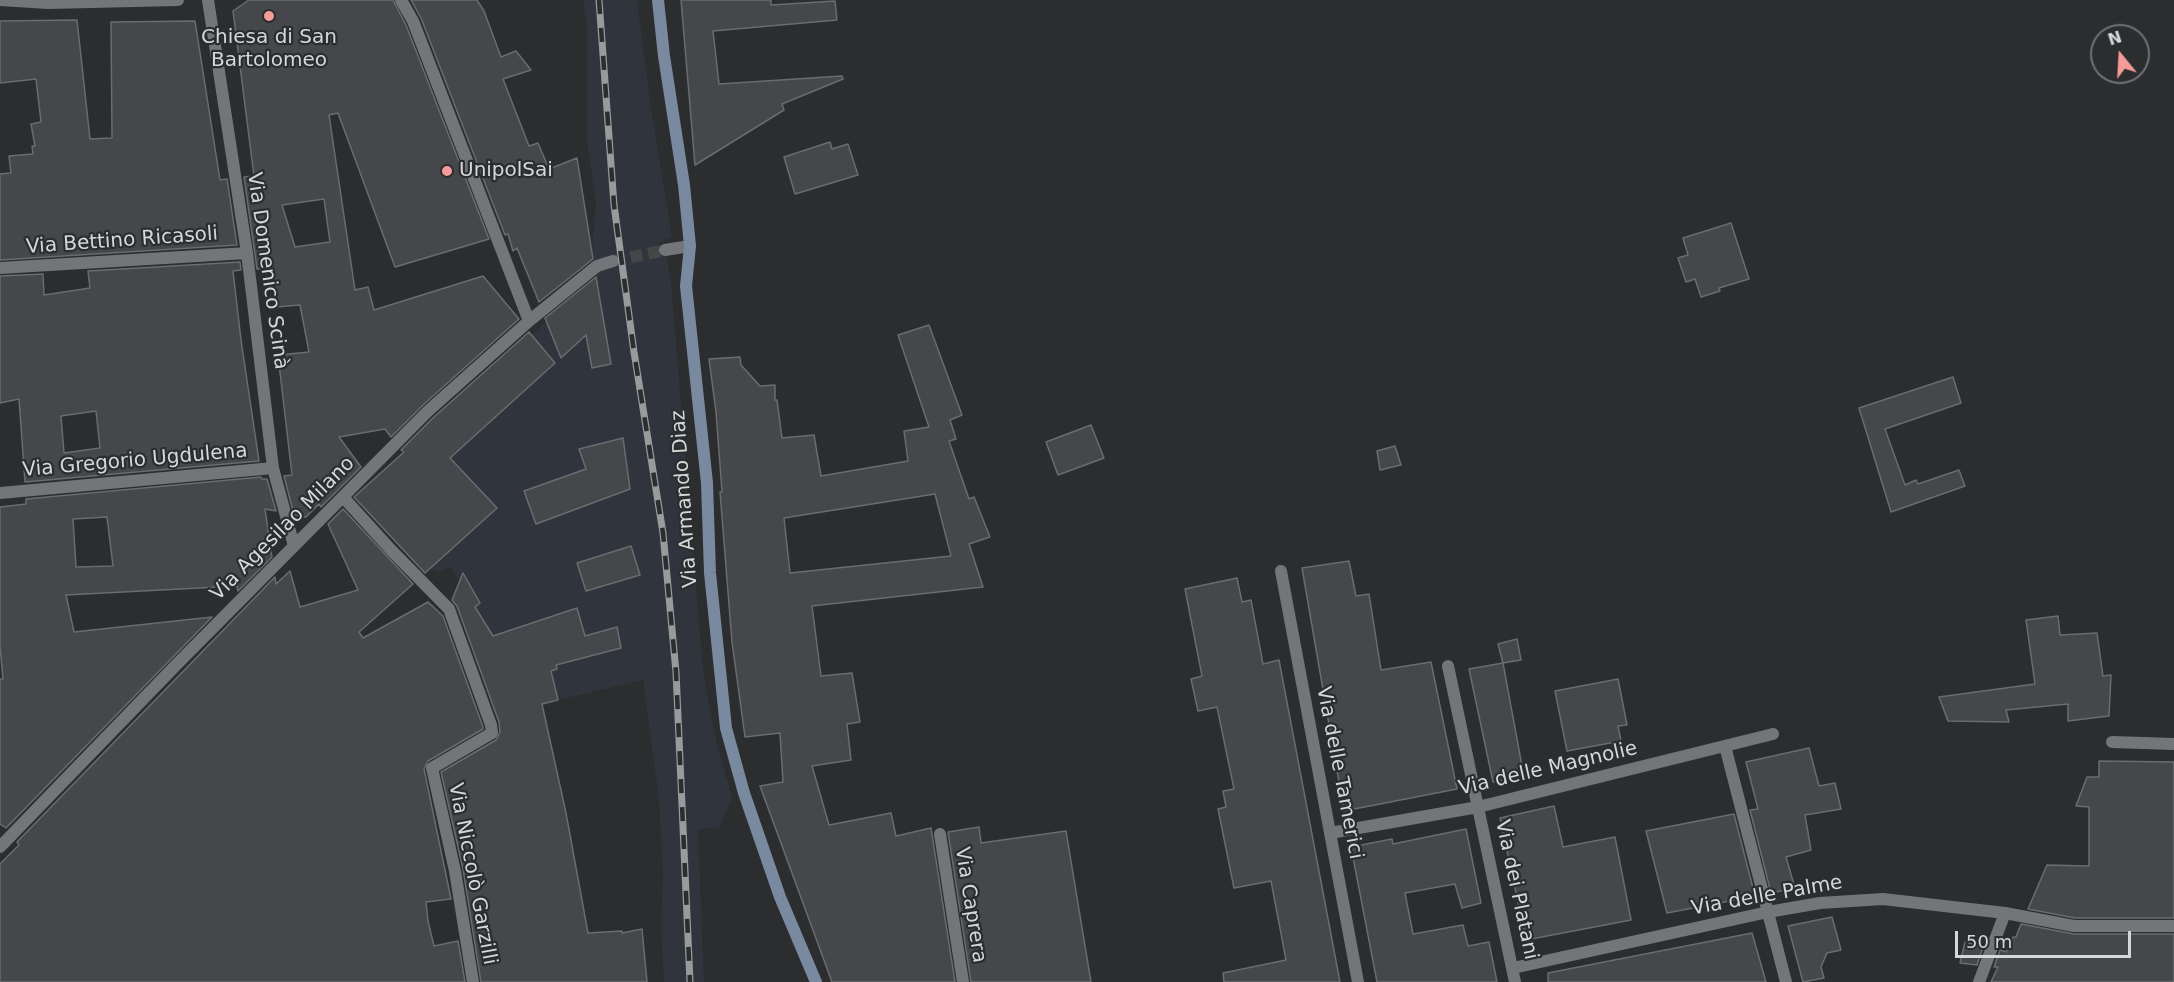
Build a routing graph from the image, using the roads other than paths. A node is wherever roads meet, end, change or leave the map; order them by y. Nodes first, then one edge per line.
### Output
1 (0, 0) edge
2 (178, 0) edge
3 (208, 0) edge
4 (401, 0) edge
5 (658, 0) edge
6 (690, 246) junction
7 (665, 250) tunnel mouth
8 (247, 253) junction
9 (613, 261) tunnel mouth
10 (0, 268) edge
11 (529, 321) junction
12 (273, 468) junction
13 (0, 493) edge
14 (343, 497) junction
15 (294, 546) junction
16 (1281, 571) dead end
17 (1448, 666) dead end
18 (1773, 734) dead end
19 (2112, 742) dead end
20 (2174, 744) edge
21 (1725, 746) junction
22 (1478, 807) junction
23 (1330, 833) junction
24 (940, 834) dead end
25 (0, 848) edge
26 (1768, 912) junction
27 (2005, 913) junction
28 (2174, 926) edge
29 (1513, 968) junction
30 (472, 982) edge
31 (816, 982) edge
32 (963, 982) edge
33 (1358, 982) edge
34 (1515, 982) edge
35 (1786, 982) edge
36 (1979, 982) edge

1 - 2 street
3 - 8 street, Via Domenico Scinà
4 - 11 street
5 - 6 street, Via Armando Diaz
6 - 7 street
6 - 31 street, Via Armando Diaz
8 - 10 street, Via Bettino Ricasoli
8 - 12 street, Via Domenico Scinà
9 - 11 street, Via Agesilao Milano
11 - 14 street, Via Agesilao Milano
12 - 13 street, Via Gregorio Ugdulena
12 - 15 street, Via Domenico Scinà
14 - 15 street, Via Agesilao Milano
14 - 30 street, Via Niccolò Garzilli
15 - 25 street, Via Agesilao Milano
16 - 23 street, Via delle Tamerici
17 - 22 street, Via dei Platani
18 - 21 street, Via delle Magnolie
19 - 20 street
21 - 22 street, Via delle Magnolie
21 - 26 street
22 - 23 street, Via delle Magnolie
22 - 29 street, Via dei Platani
23 - 33 street, Via delle Tamerici
24 - 32 street, Via Caprera
26 - 27 street, Via delle Palme
26 - 29 street, Via delle Palme
26 - 35 street
27 - 28 street, Via delle Palme
27 - 36 street
29 - 34 street, Via dei Platani

